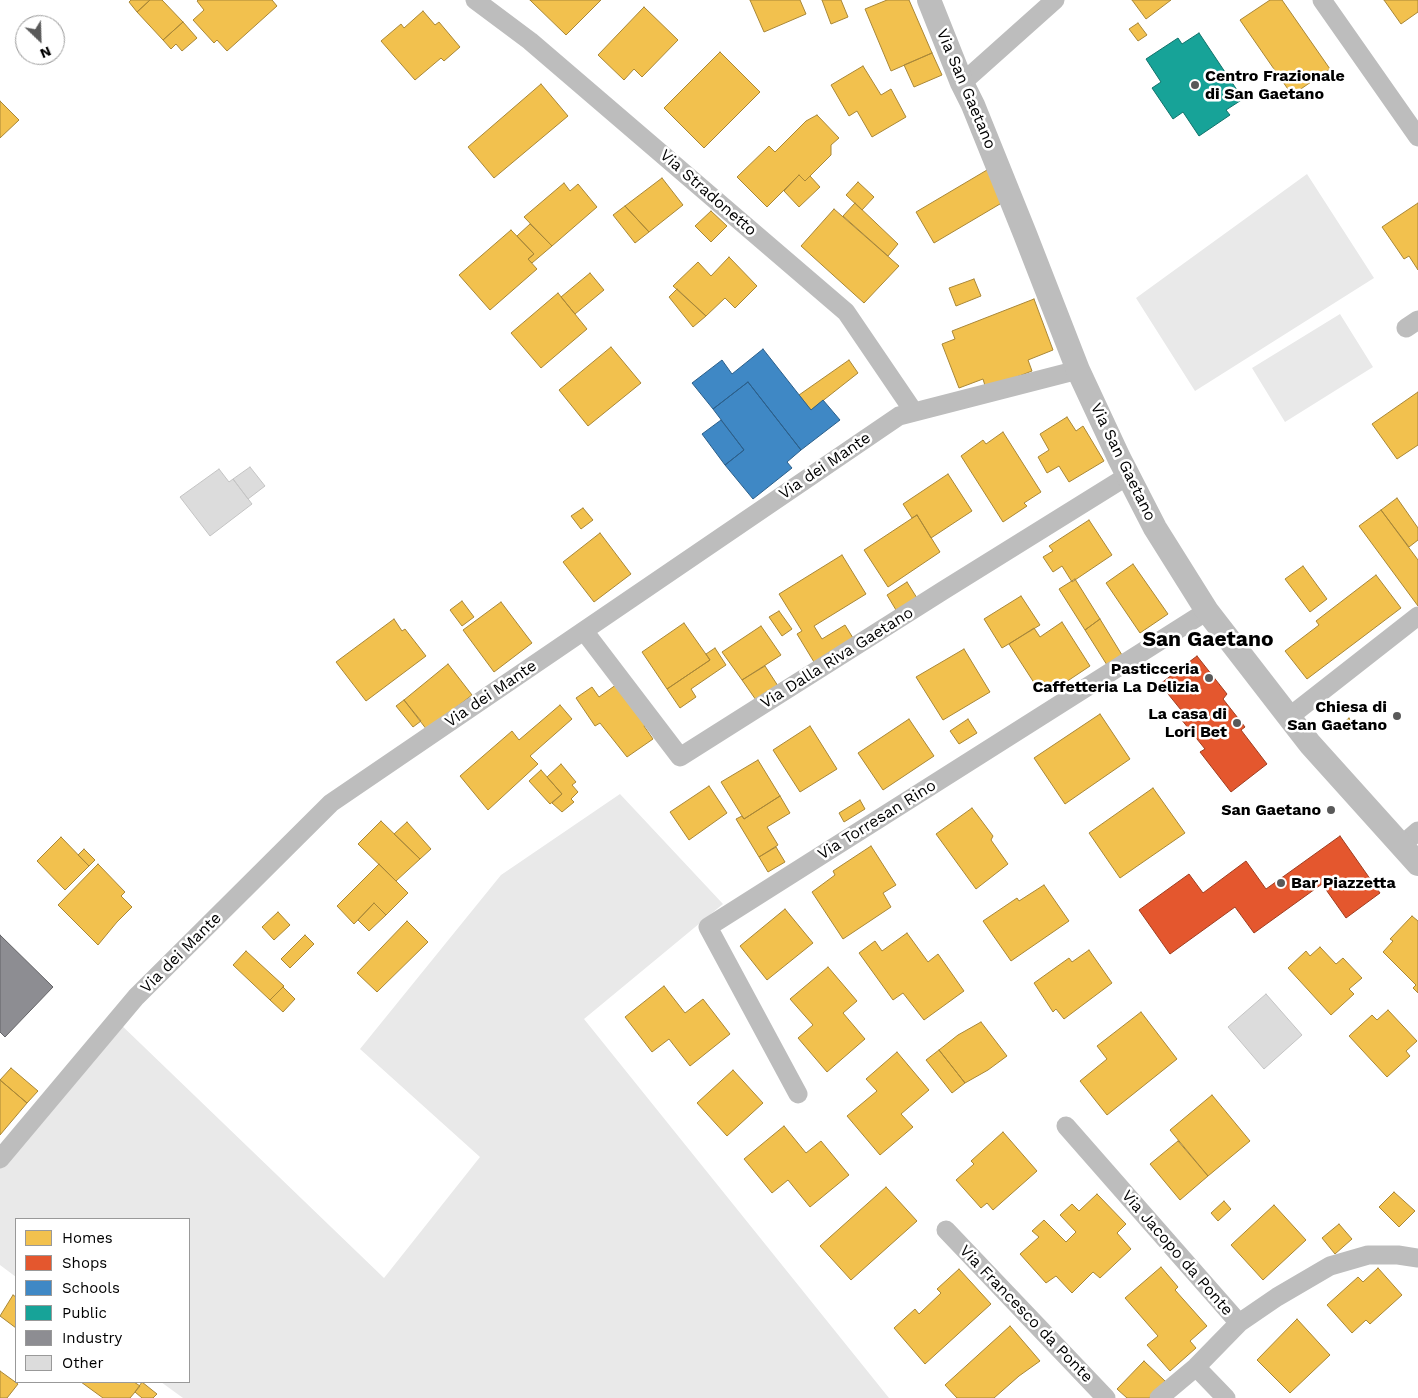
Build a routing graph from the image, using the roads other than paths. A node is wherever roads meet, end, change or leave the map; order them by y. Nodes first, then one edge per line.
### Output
1 (474, 0) edge
2 (929, 0) edge
3 (1056, 0) edge
4 (1322, 0) edge
5 (962, 83) junction
6 (1418, 137) edge
7 (1078, 370) junction
8 (914, 412) junction
9 (1128, 476) junction
10 (1207, 610) junction
11 (1418, 616) edge
12 (584, 631) junction
13 (1289, 717) junction
14 (1410, 838) edge
15 (1418, 864) edge
16 (798, 1094) dead end
17 (1066, 1126) dead end
18 (0, 1158) edge
19 (946, 1230) dead end
20 (1418, 1258) edge
21 (1239, 1323) junction
22 (1196, 1367) junction
23 (1106, 1398) edge
24 (1159, 1398) edge
25 (1226, 1398) edge

1 - 8 street, Via Stradonetto
2 - 5 street, Via San Gaetano
3 - 5 street
4 - 6 street
5 - 7 street, Via San Gaetano
7 - 8 street, Via dei Mante
7 - 9 street, Via San Gaetano
8 - 12 street, Via dei Mante
9 - 10 street, Via San Gaetano
9 - 12 street, Via Dalla Riva Gaetano
10 - 13 street, Via San Gaetano
10 - 16 street, Via Torresan Rino
11 - 13 street
12 - 18 street, Via dei Mante
13 - 14 street, Via San Gaetano
14 - 15 street, Via San Gaetano
17 - 21 street, Via Jacopo da Ponte
19 - 23 street, Via Francesco da Ponte
20 - 21 street
21 - 22 street, Via Jacopo da Ponte
22 - 24 street, Via Jacopo da Ponte
22 - 25 street

